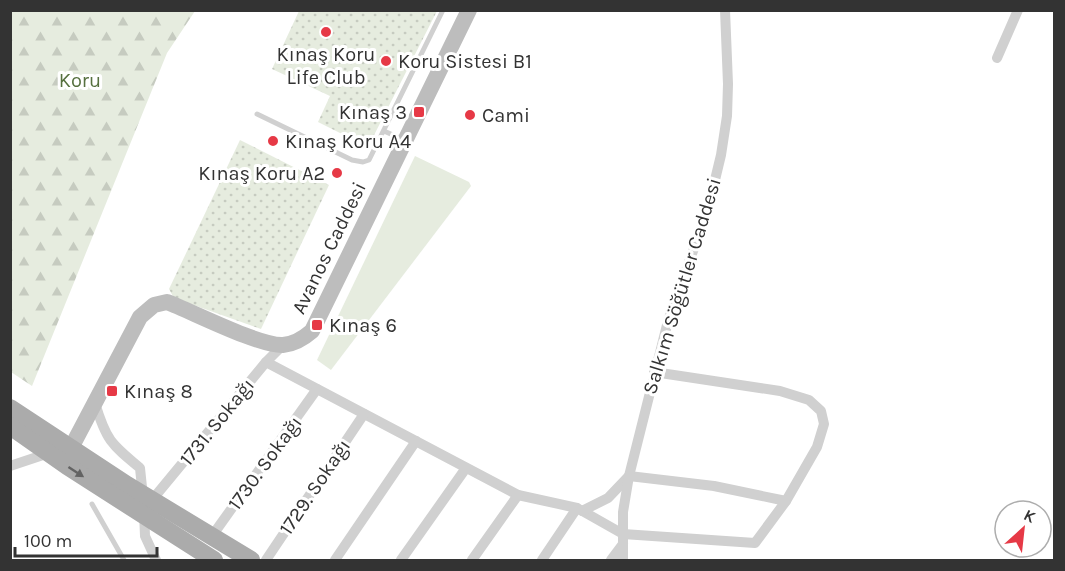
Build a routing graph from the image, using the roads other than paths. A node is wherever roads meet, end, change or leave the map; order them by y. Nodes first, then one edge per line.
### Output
1 (442, 10) edge
2 (469, 10) edge
3 (724, 10) edge
4 (1018, 10) edge
5 (997, 58) dead end
6 (257, 114) dead end
7 (384, 131) junction
8 (405, 141) junction
9 (283, 345) junction
10 (266, 362) junction
11 (654, 372) junction
12 (318, 389) junction
13 (95, 403) junction
14 (10, 408) edge
15 (364, 414) junction
16 (10, 426) edge
17 (416, 441) junction
18 (71, 448) junction
19 (49, 453) junction
20 (10, 466) edge
21 (466, 468) junction
22 (629, 476) junction
23 (518, 495) junction
24 (786, 501) junction
25 (92, 504) dead end
26 (146, 504) junction
27 (579, 510) junction
28 (212, 536) junction
29 (623, 539) junction
30 (124, 561) edge
31 (156, 561) edge
32 (214, 561) edge
33 (251, 561) edge
34 (266, 561) edge
35 (335, 561) edge
36 (401, 561) edge
37 (472, 561) edge
38 (542, 561) edge
39 (611, 561) edge
40 (623, 561) edge

1 - 7 lane
2 - 8 street, Avanos Caddesi
3 - 11 street, Salkım Söğütler Caddesi
4 - 5 street
6 - 7 lane
7 - 8 lane
8 - 9 street, Avanos Caddesi
9 - 10 street, 1731. Sokağı
9 - 13 street
10 - 12 street
10 - 26 street, 1731. Sokağı
11 - 22 street, Salkım Söğütler Caddesi
11 - 24 street
12 - 15 street
12 - 28 street, 1730. Sokağı
13 - 18 street
13 - 26 street
14 - 18 main road
15 - 17 street
15 - 34 street, 1729. Sokağı
16 - 19 main road
17 - 21 street
17 - 35 street
18 - 26 main road
19 - 20 street
19 -> 26 main road
21 - 23 street
21 - 36 street
22 - 24 street
22 - 27 street
22 - 29 street, Salkım Söğütler Caddesi
23 - 27 street
23 - 37 street
24 - 29 street
25 - 30 lane
26 - 28 main road
26 - 31 street
26 - 32 main road
27 - 29 street
27 - 38 street
28 - 33 main road
29 - 39 street
29 - 40 street, Salkım Söğütler Caddesi

